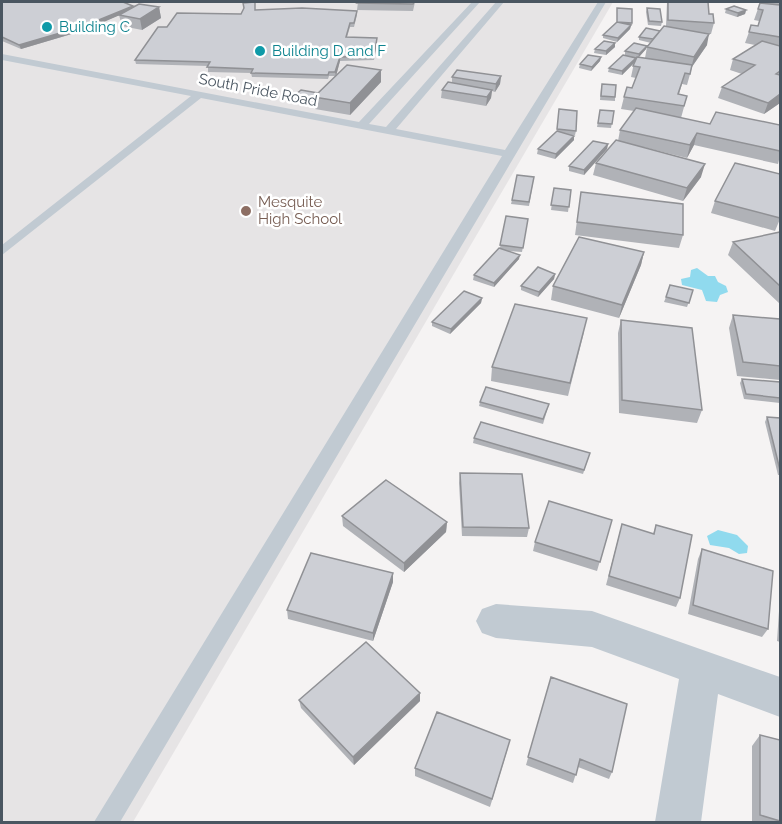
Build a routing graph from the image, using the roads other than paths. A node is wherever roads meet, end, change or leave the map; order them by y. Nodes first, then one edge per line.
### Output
1 (476, 2) edge
2 (500, 2) edge
3 (602, 2) edge
4 (2, 57) edge
5 (198, 95) junction
6 (362, 125) junction
7 (389, 130) junction
8 (508, 154) junction
9 (2, 251) edge
10 (496, 621) dead end
11 (701, 669) junction
12 (780, 697) edge
13 (106, 822) edge
14 (678, 822) edge

1 - 6 lane
2 - 7 lane
3 - 8 lane
4 - 5 lane, South Pride Road
5 - 6 lane, South Pride Road
5 - 9 lane
6 - 7 lane, South Pride Road
7 - 8 lane, South Pride Road
8 - 13 lane
10 - 11 street
11 - 12 street
11 - 14 street

